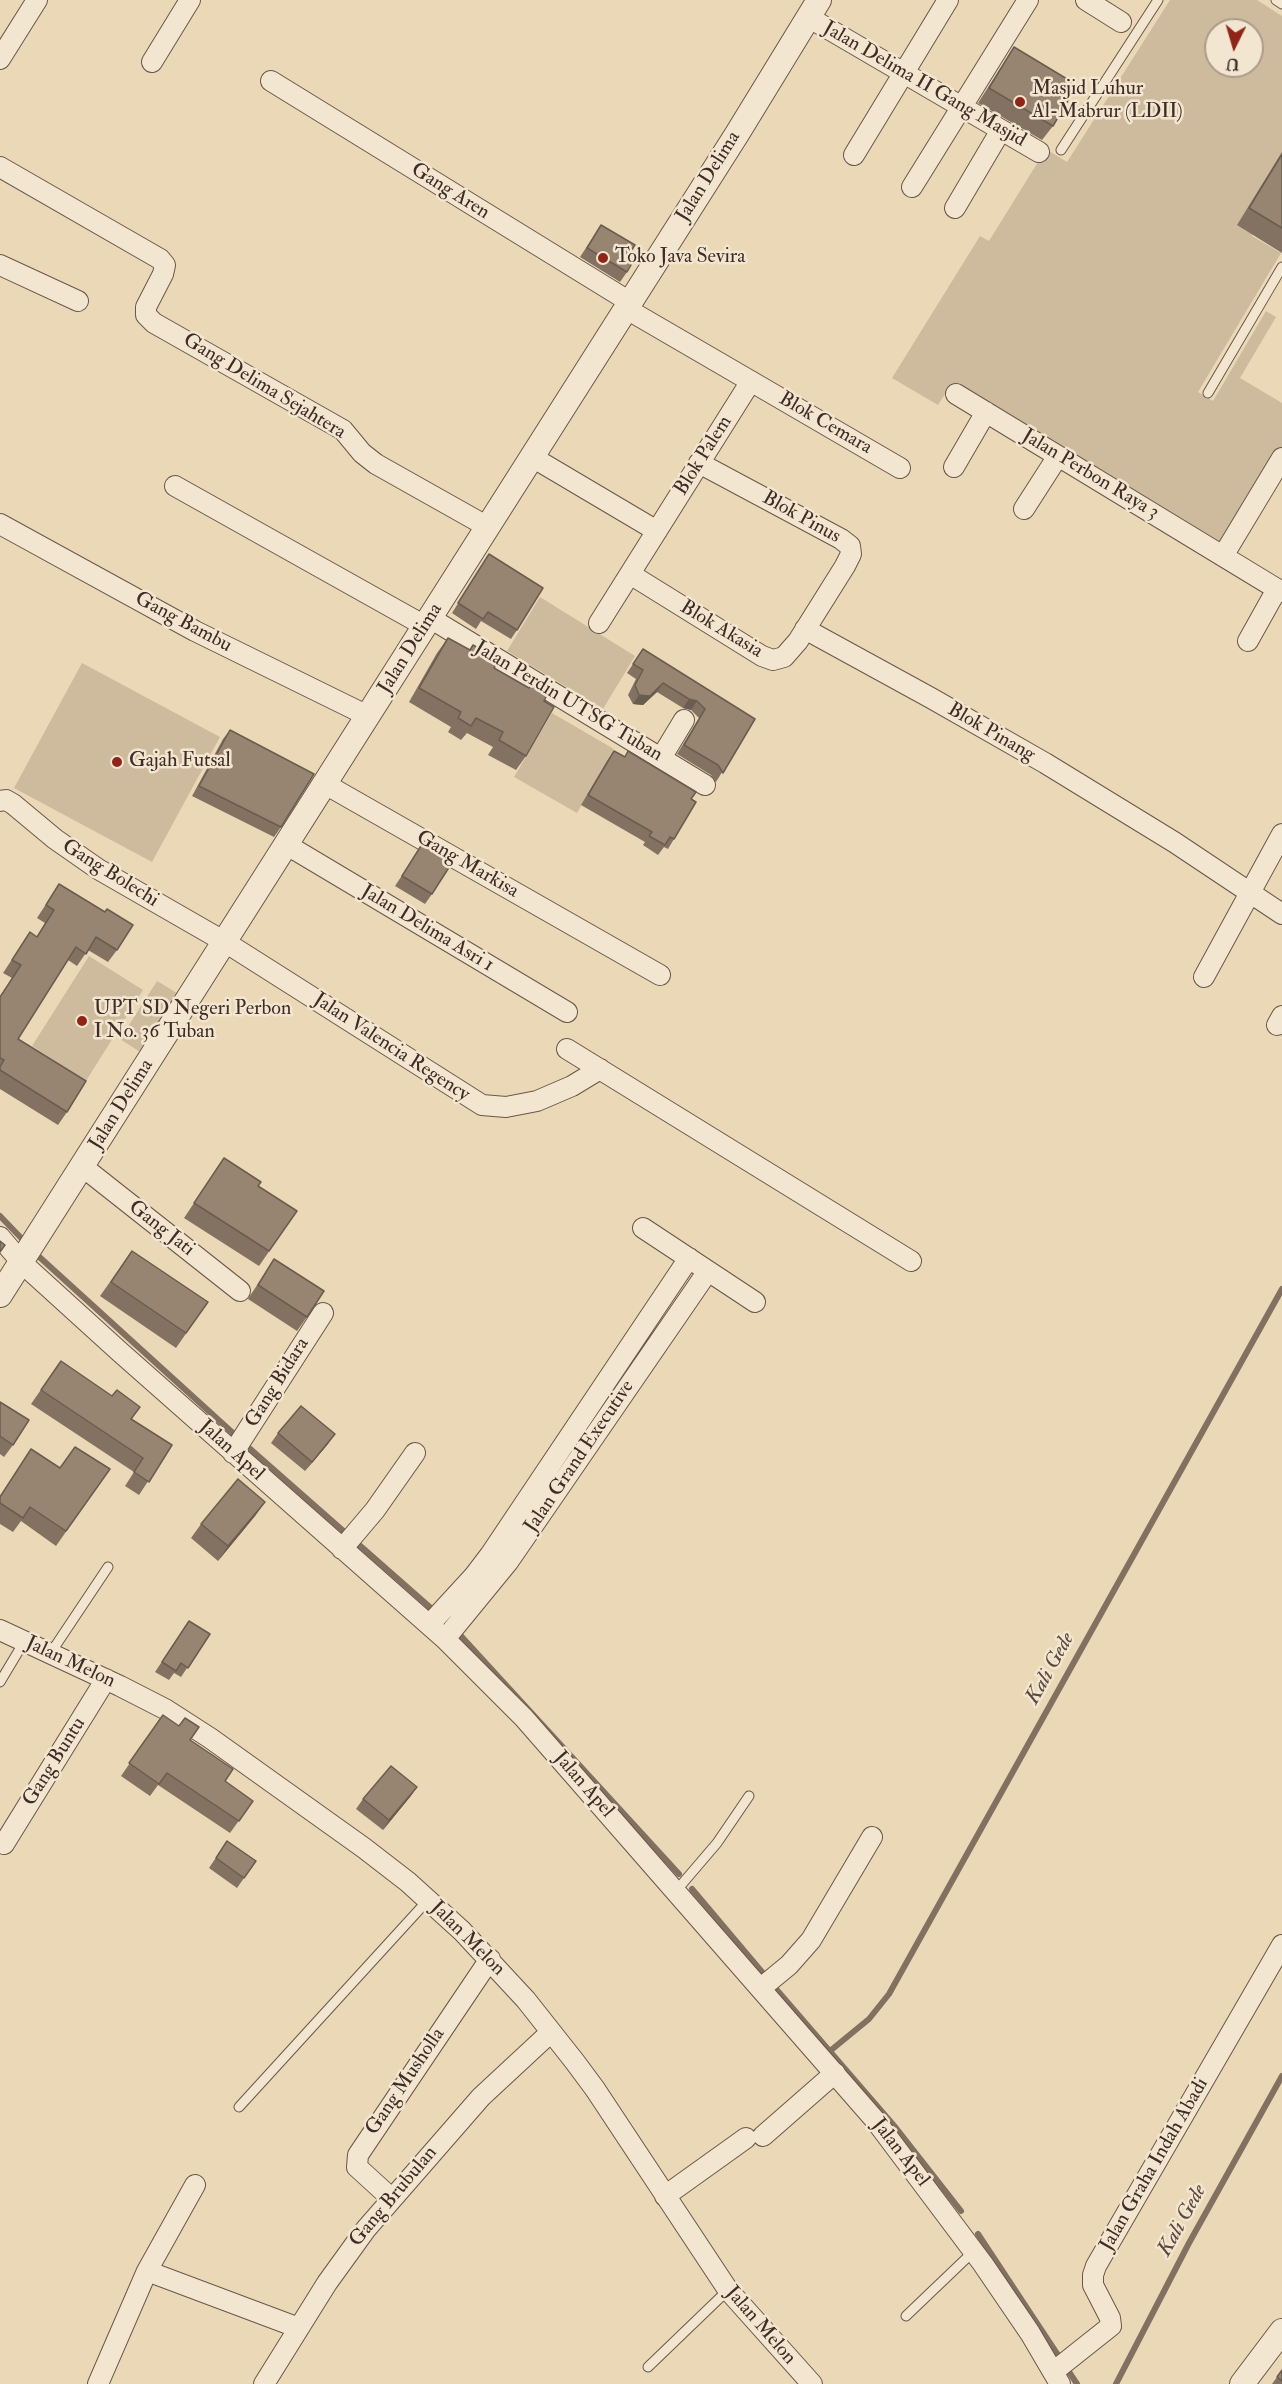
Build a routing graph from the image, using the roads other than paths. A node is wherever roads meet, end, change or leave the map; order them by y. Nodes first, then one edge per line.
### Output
1 (37, 0) edge
2 (190, 0) edge
3 (948, 0) edge
4 (1028, 0) edge
5 (1086, 0) edge
6 (1158, 0) edge
7 (1276, 0) edge
8 (1282, 4) edge
9 (813, 9) edge
10 (1121, 22) dead end
11 (0, 59) edge
12 (152, 62) dead end
13 (904, 73) junction
14 (271, 81) dead end
15 (962, 107) junction
16 (1001, 130) junction
17 (1061, 150) dead end
18 (1039, 152) dead end
19 (854, 155) dead end
20 (0, 167) edge
21 (912, 187) dead end
22 (955, 208) dead end
23 (0, 265) edge
24 (1282, 267) edge
25 (78, 301) dead end
26 (628, 305) junction
27 (751, 381) junction
28 (1208, 393) dead end
29 (956, 394) dead end
30 (986, 412) junction
31 (1058, 456) junction
32 (532, 457) junction
33 (1282, 458) edge
34 (699, 463) junction
35 (954, 467) dead end
36 (900, 468) dead end
37 (175, 486) dead end
38 (1024, 509) dead end
39 (0, 524) edge
40 (488, 527) junction
41 (657, 531) junction
42 (1223, 556) junction
43 (630, 574) junction
44 (1280, 591) edge
45 (428, 622) junction
46 (599, 623) dead end
47 (805, 630) junction
48 (1248, 641) dead end
49 (368, 716) junction
50 (684, 720) dead end
51 (661, 758) junction
52 (325, 784) junction
53 (705, 785) dead end
54 (0, 801) edge
55 (1282, 834) edge
56 (287, 845) junction
57 (1250, 892) junction
58 (1282, 914) edge
59 (225, 942) junction
60 (660, 975) dead end
61 (1204, 977) dead end
62 (567, 1012) dead end
63 (567, 1049) dead end
64 (600, 1069) junction
65 (83, 1167) junction
66 (642, 1228) dead end
67 (0, 1237) edge
68 (29, 1252) junction
69 (689, 1258) junction
70 (911, 1262) dead end
71 (708, 1271) junction
72 (240, 1291) dead end
73 (0, 1295) edge
74 (755, 1302) dead end
75 (322, 1313) edge
76 (586, 1413) junction
77 (603, 1424) junction
78 (571, 1434) junction
79 (588, 1446) junction
80 (233, 1453) junction
81 (415, 1453) dead end
82 (349, 1541) junction
83 (108, 1568) dead end
84 (456, 1596) junction
85 (471, 1609) junction
86 (429, 1625) junction
87 (0, 1630) edge
88 (445, 1639) junction
89 (24, 1642) junction
90 (50, 1654) junction
91 (106, 1679) junction
92 (0, 1682) edge
93 (750, 1796) dead end
94 (872, 1837) dead end
95 (4, 1844) dead end
96 (676, 1891) junction
97 (428, 1900) junction
98 (1282, 1945) edge
99 (490, 1959) junction
100 (761, 1988) junction
101 (551, 2032) junction
102 (835, 2073) junction
103 (239, 2107) dead end
104 (195, 2185) dead end
105 (665, 2196) junction
106 (392, 2199) junction
107 (974, 2251) junction
108 (147, 2271) junction
109 (728, 2290) junction
110 (906, 2316) dead end
111 (299, 2328) junction
112 (1282, 2331) edge
113 (648, 2367) dead end
114 (1061, 2370) edge
115 (805, 2382) edge
116 (98, 2384) edge
117 (264, 2384) edge
118 (1242, 2384) edge

1 - 11 street
2 - 12 street
3 - 13 street
4 - 15 street
5 - 10 street
6 - 17 lane
7 - 8 lane
9 - 13 street, Jalan Delima II Gang Masjid
9 - 26 street, Jalan Delima
13 - 15 street, Jalan Delima II Gang Masjid
13 - 19 street
14 - 26 street, Gang Aren
15 - 16 street, Jalan Delima II Gang Masjid
15 - 21 street
16 - 18 street, Jalan Delima II Gang Masjid
16 - 22 street
20 - 40 street, Gang Delima Sejahtera
23 - 25 street
24 - 28 lane
26 - 27 street, Gang Aren
26 - 32 street, Jalan Delima
27 - 34 street, Blok Palem
27 - 36 street, Blok Cemara
29 - 30 street, Jalan Perbon Raya 3
30 - 31 street, Jalan Perbon Raya 3
30 - 35 street
31 - 38 street
31 - 42 street, Jalan Perbon Raya 3
32 - 40 street, Jalan Delima
32 - 41 street
33 - 42 street
34 - 41 street, Blok Palem
34 - 47 street, Blok Pinus
37 - 45 street, Jalan Perdin UTSG Tuban
39 - 49 street, Gang Bambu
40 - 45 street, Jalan Delima
41 - 43 street
42 - 44 street, Jalan Perbon Raya 3
43 - 46 street
43 - 47 street, Blok Akasia
44 - 48 street
45 - 49 street, Jalan Delima
45 - 51 street, Jalan Perdin UTSG Tuban
47 - 57 street, Blok Pinang
49 - 52 street, Jalan Delima
50 - 51 street
51 - 53 street, Jalan Perdin UTSG Tuban
52 - 56 street, Jalan Delima
52 - 60 street, Gang Markisa
54 - 59 street, Gang Bolechi
55 - 57 street
56 - 59 street, Jalan Delima
56 - 62 street, Jalan Delima Asri 1
57 - 58 street, Blok Pinang
57 - 61 street
59 - 64 street, Jalan Valencia Regency
59 - 65 street, Jalan Delima
63 - 64 street
64 - 70 street
65 - 68 street, Jalan Delima
65 - 72 street, Gang Jati
66 - 69 street
67 - 68 street, Jalan Apel
68 - 73 street, Jalan Delima
68 - 80 street, Jalan Apel
69 - 71 street
69 - 76 street, Jalan Grand Executive
71 - 74 street
71 - 77 street, Jalan Grand Executive
75 - 80 street, Gang Bidara
76 - 77 street
76 - 78 street, Jalan Grand Executive
77 - 79 street, Jalan Grand Executive
78 - 79 street
78 - 84 street, Jalan Grand Executive
79 - 85 street, Jalan Grand Executive
80 - 82 street, Jalan Apel
81 - 82 street
82 - 86 street, Jalan Apel
83 - 90 lane
84 - 85 street
84 - 86 street, Jalan Grand Executive
85 - 88 street, Jalan Grand Executive
86 - 88 street, Jalan Apel
87 - 89 street, Jalan Melon
88 - 96 street, Jalan Apel
89 - 90 street, Jalan Melon
89 - 92 lane
90 - 91 street, Jalan Melon
91 - 95 street, Gang Buntu
91 - 97 street, Jalan Melon
93 - 96 lane
94 - 100 street
96 - 100 street, Jalan Apel
97 - 99 street, Jalan Melon
97 - 103 lane
98 - 114 street, Jalan Graha Indah Abadi
99 - 101 street, Jalan Melon
99 - 106 street, Gang Musholla
100 - 102 street, Jalan Apel
101 - 105 street, Jalan Melon
101 - 106 street, Gang Brubulan
102 - 105 street
102 - 107 street, Jalan Apel
104 - 108 street
105 - 109 street, Jalan Melon
106 - 111 street, Gang Brubulan
107 - 110 lane
107 - 114 street, Jalan Apel
108 - 111 street
108 - 116 street
109 - 113 lane
109 - 115 street, Jalan Melon
111 - 117 street, Gang Brubulan
112 - 118 street

